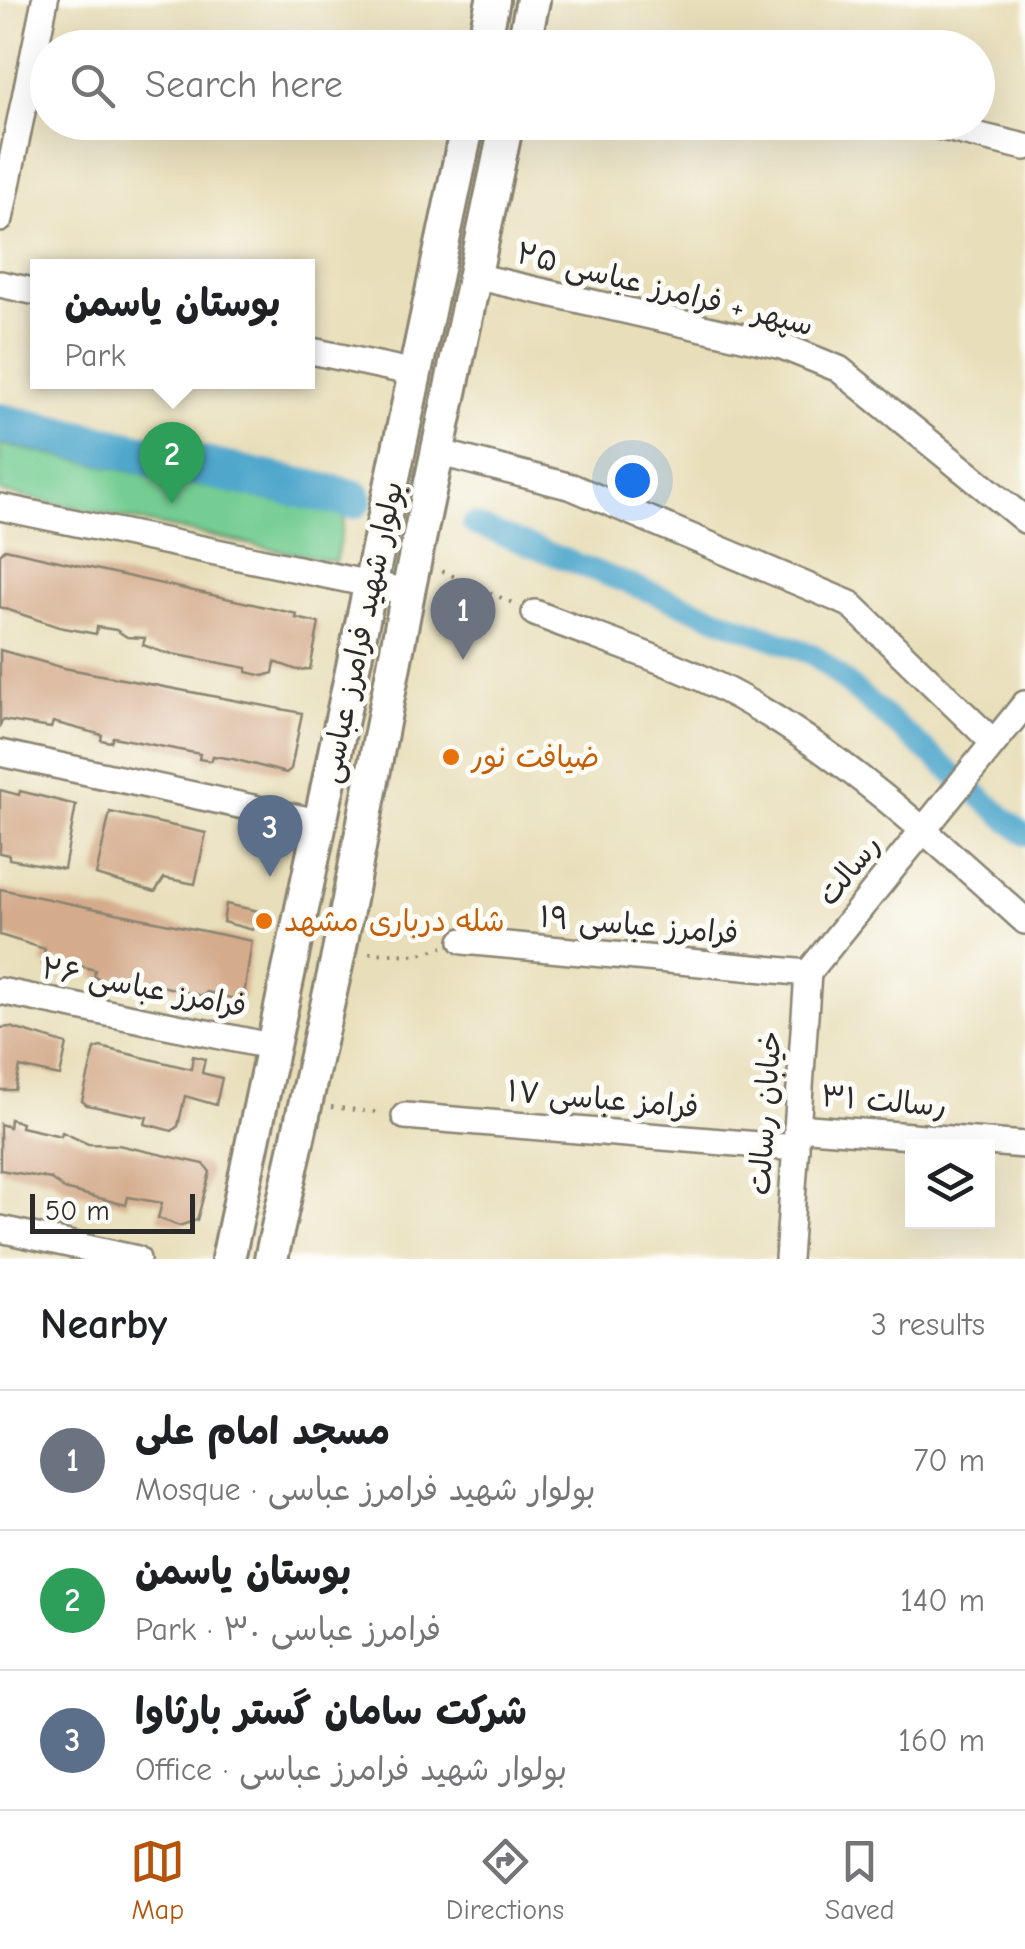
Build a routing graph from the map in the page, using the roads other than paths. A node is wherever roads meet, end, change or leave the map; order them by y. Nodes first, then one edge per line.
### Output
1 (45, 0) edge
2 (493, 0) edge
3 (43, 30) edge
4 (487, 30) edge
5 (30, 95) edge
6 (464, 140) edge
7 (503, 140) edge
8 (995, 140) edge
9 (1025, 147) edge
10 (0, 219) edge
11 (474, 276) junction
12 (0, 284) edge
13 (30, 290) edge
14 (315, 352) edge
15 (415, 373) junction
16 (437, 452) junction
17 (0, 507) edge
18 (1025, 520) edge
19 (370, 585) junction
20 (408, 592) junction
21 (536, 613) road end
22 (1025, 704) edge
23 (993, 742) junction
24 (0, 753) edge
25 (933, 819) junction
26 (322, 823) junction
27 (1025, 922) edge
28 (464, 941) road end
29 (808, 972) junction
30 (0, 991) edge
31 (275, 1046) junction
32 (404, 1116) road end
33 (796, 1137) junction
34 (1025, 1145) edge
35 (0, 1230) edge
36 (137, 1259) edge
37 (228, 1259) edge
38 (271, 1259) edge
39 (788, 1259) edge

1 - 3 street
2 - 4 main road
5 - 10 street
6 - 15 main road, بولوار شهید فرامرز عباسی
7 - 11 main road, بولوار شهید فرامرز عباسی
8 - 9 street
11 - 16 main road, بولوار شهید فرامرز عباسی
11 - 18 street, سپهر + فرامرز عباسی ۲۵
12 - 13 street
14 - 15 street
15 - 19 main road, بولوار شهید فرامرز عباسی
16 - 20 main road, بولوار شهید فرامرز عباسی
16 - 23 street
17 - 19 street
19 - 20 street
19 - 26 main road, بولوار شهید فرامرز عباسی
20 - 38 main road, بولوار شهید فرامرز عباسی
21 - 25 street
22 - 23 street
23 - 25 street, رسالت
24 - 26 street
25 - 27 street
25 - 29 street, رسالت
26 - 31 main road, بولوار شهید فرامرز عباسی
28 - 29 street, فرامرز عباسی ۱۹
29 - 33 street, خیابان رسالت
30 - 31 street, فرامرز عباسی ۲۶
31 - 37 main road, بولوار شهید فرامرز عباسی
32 - 33 street, فرامز عباسی ۱۷
33 - 34 street, رسالت ۳۱
33 - 39 street, خیابان رسالت
35 - 36 street

